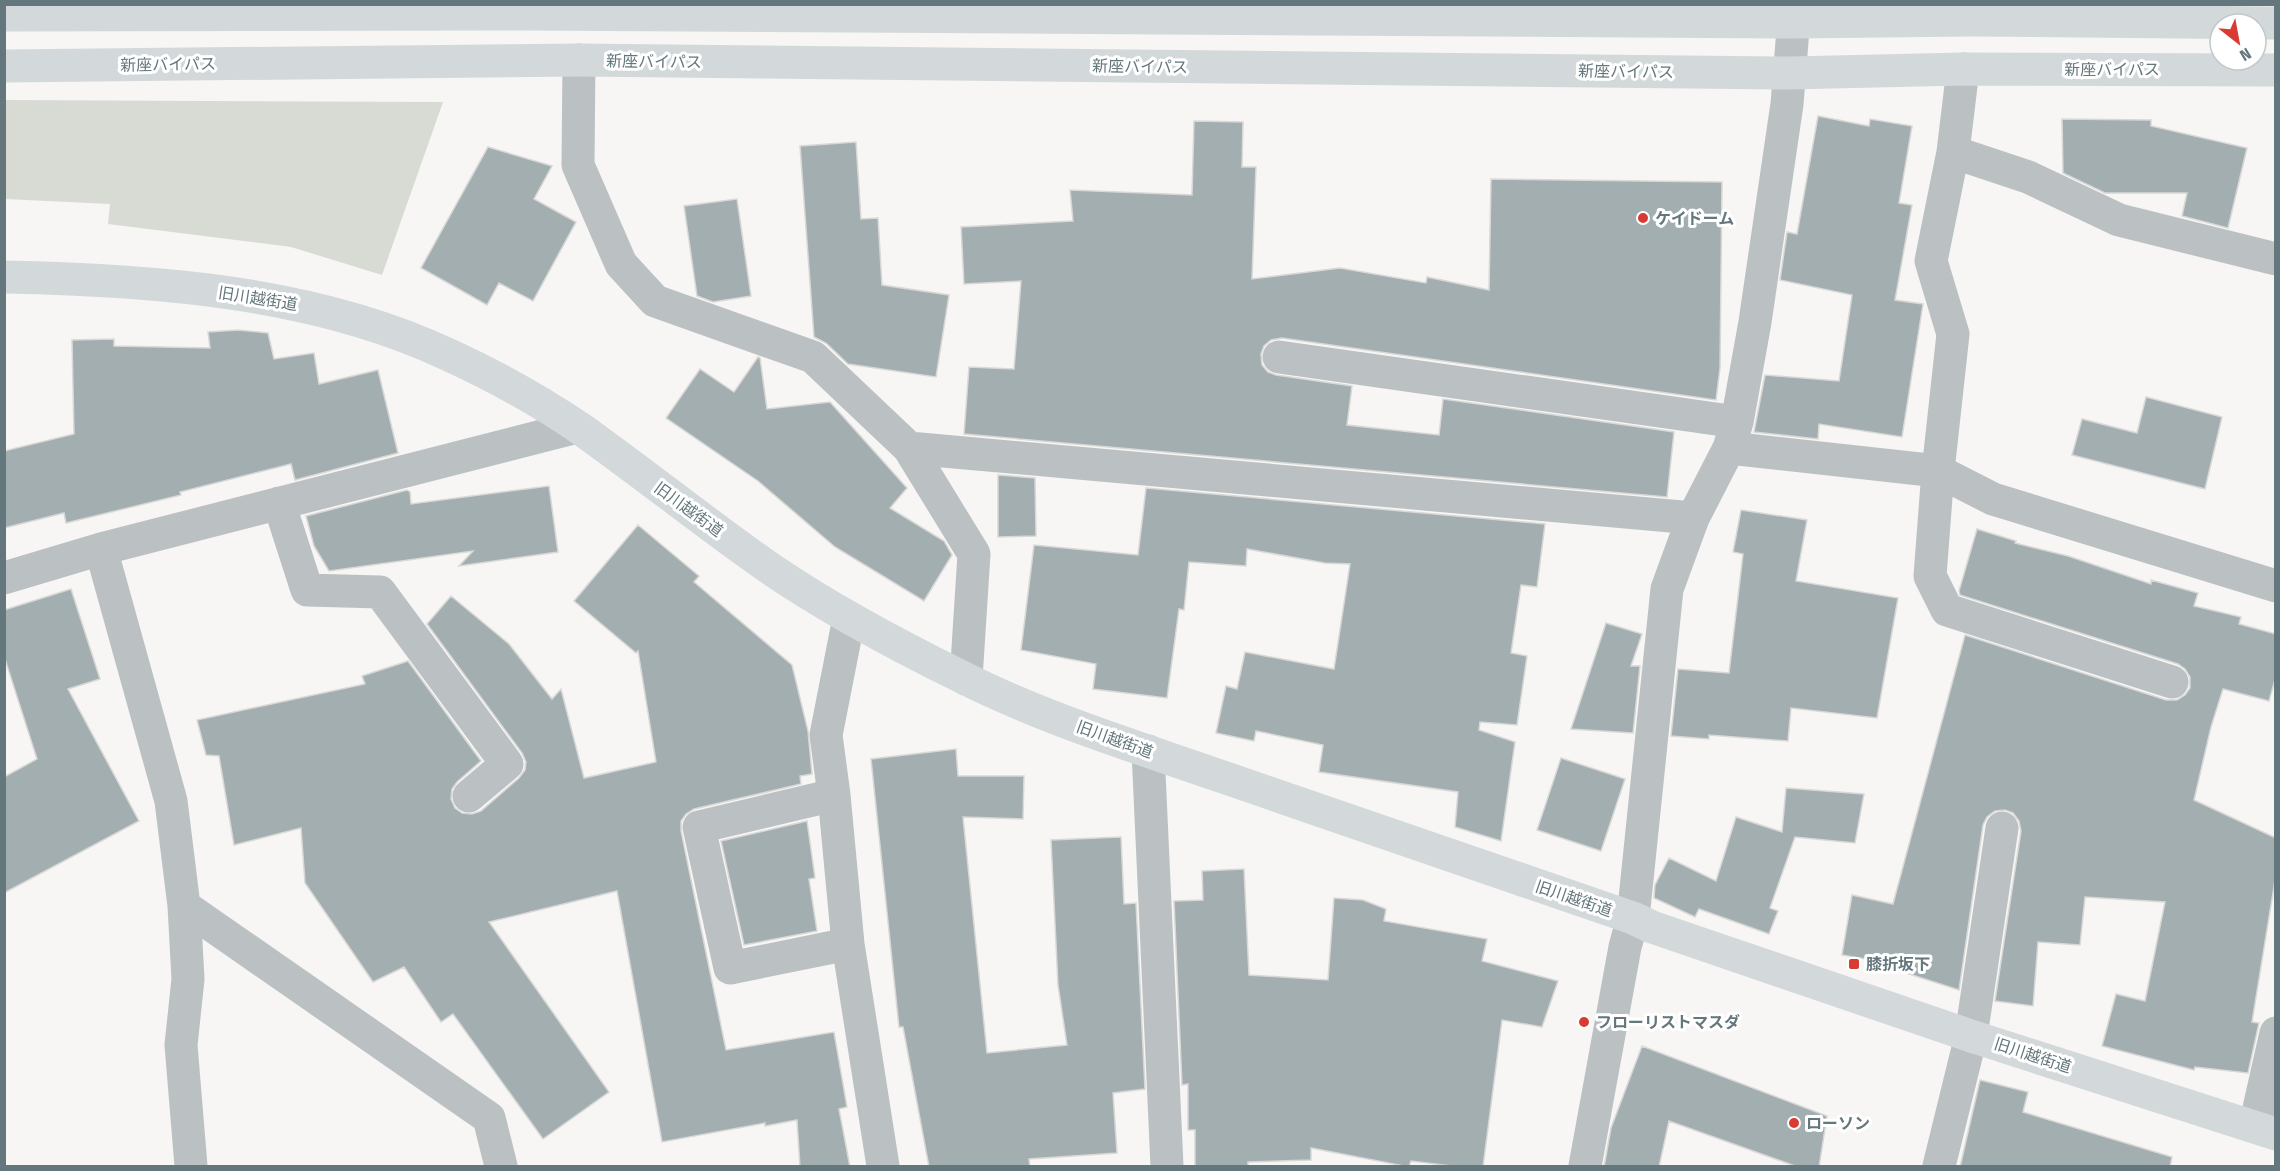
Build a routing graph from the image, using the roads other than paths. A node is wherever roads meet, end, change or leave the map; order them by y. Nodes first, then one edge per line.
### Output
1 (522, 9) edge
2 (868, 10) edge
3 (1974, 12) edge
4 (1795, 13) edge
5 (4, 15) edge
6 (2276, 23) edge
7 (579, 60) junction
8 (4, 66) edge
9 (1963, 69) junction
10 (2276, 70) edge
11 (1789, 73) junction
12 (1953, 152) junction
13 (2276, 259) edge
14 (4, 277) edge
15 (1279, 357) dead end
16 (578, 427) junction
17 (1733, 435) junction
18 (909, 448) junction
19 (1938, 471) junction
20 (279, 503) junction
21 (1693, 518) junction
22 (101, 549) junction
23 (4, 578) edge
24 (2276, 586) edge
25 (849, 618) junction
26 (966, 680) junction
27 (2172, 682) dead end
28 (1148, 751) junction
29 (834, 795) junction
30 (469, 796) dead end
31 (2002, 828) dead end
32 (184, 906) junction
33 (1633, 918) junction
34 (848, 944) junction
35 (2276, 1033) edge
36 (1971, 1036) junction
37 (2265, 1130) edge
38 (191, 1167) edge
39 (501, 1167) edge
40 (883, 1167) edge
41 (1167, 1167) edge
42 (1585, 1167) edge
43 (1939, 1167) edge

1 - 2 main road
1 - 5 main road
2 - 4 main road
3 - 4 main road
3 - 6 main road
4 - 11 street
7 - 8 main road, 新座バイパス
7 - 11 main road, 新座バイパス
7 - 18 street
9 - 10 main road, 新座バイパス
9 - 11 main road, 新座バイパス
9 - 12 street
11 - 17 street
12 - 13 street
12 - 19 street
14 - 16 main road, 旧川越街道
15 - 17 street
16 - 20 street
16 - 25 main road, 旧川越街道
17 - 19 street
17 - 21 street
18 - 21 street
18 - 26 street
19 - 24 street
19 - 27 street
20 - 22 street
20 - 30 street
21 - 33 street
22 - 23 street
22 - 32 street
25 - 26 main road, 旧川越街道
25 - 29 street
26 - 28 main road, 旧川越街道
28 - 33 main road, 旧川越街道
28 - 41 street
29 - 34 street
29 - 34 street
31 - 36 street
32 - 38 street
32 - 39 street
33 - 36 main road, 旧川越街道
33 - 42 street
34 - 40 street
35 - 37 street
36 - 37 main road, 旧川越街道
36 - 43 street

